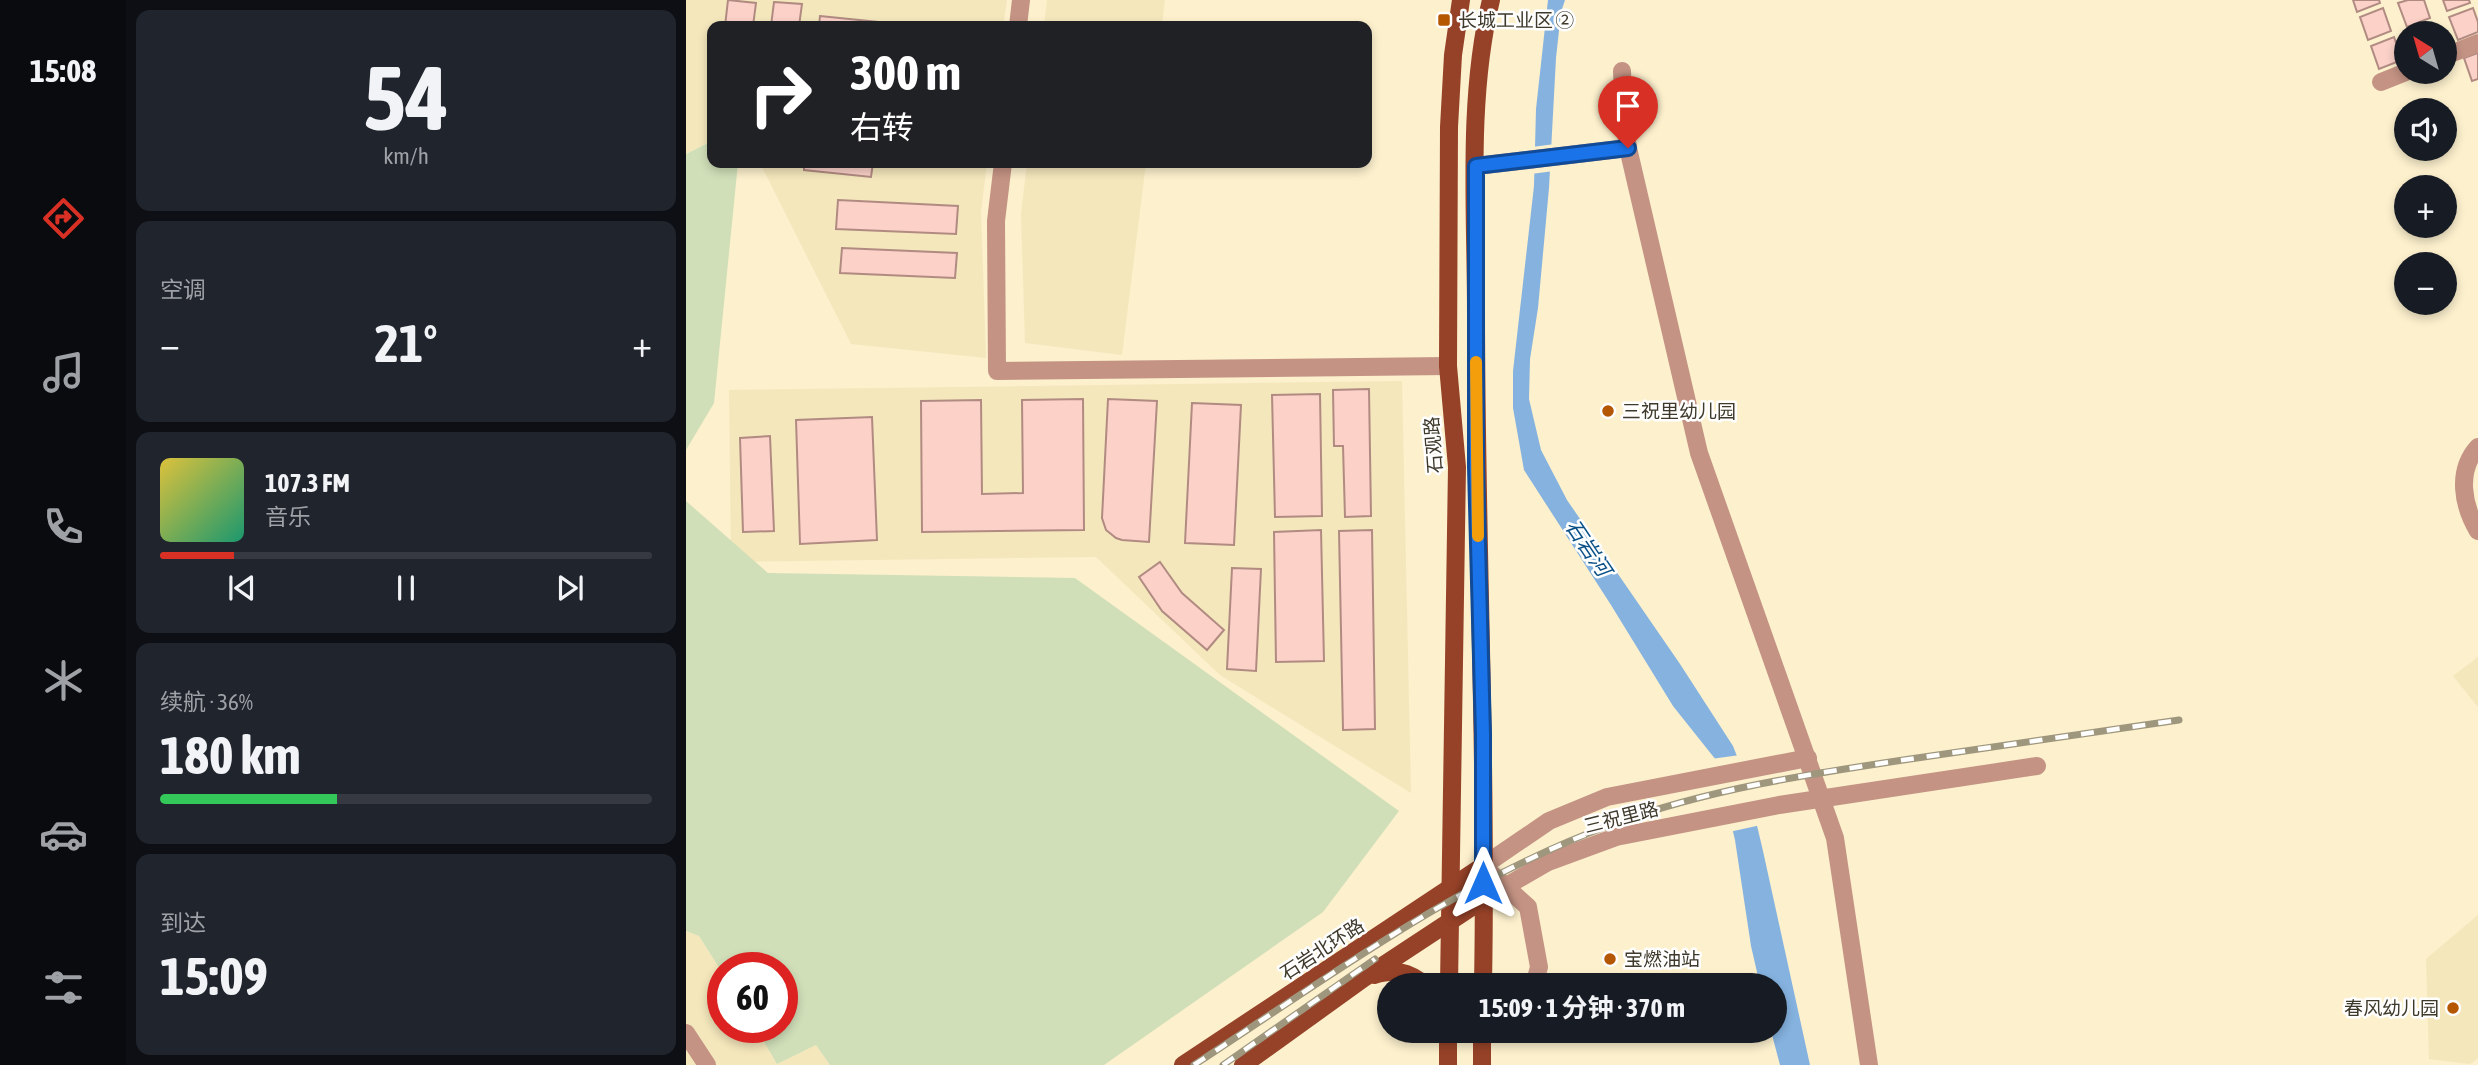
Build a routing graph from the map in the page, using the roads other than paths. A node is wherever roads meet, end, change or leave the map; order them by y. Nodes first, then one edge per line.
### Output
1 (1021, 0) edge
2 (1461, 0) edge
3 (1491, 0) edge
4 (1019, 21) edge
5 (2478, 43) edge
6 (2457, 51) edge
7 (1622, 71) dead end
8 (2394, 77) edge
9 (2382, 82) dead end
10 (1628, 148) junction
11 (1476, 166) junction
12 (1002, 168) edge
13 (1448, 366) junction
14 (2478, 447) edge
15 (2478, 531) edge
16 (1808, 758) junction
17 (2037, 766) dead end
18 (1822, 798) junction
19 (1483, 866) junction
20 (1506, 886) junction
21 (1452, 888) junction
22 (1483, 899) junction
23 (1451, 919) junction
24 (1383, 973) edge
25 (1407, 973) edge
26 (1449, 973) edge
27 (1483, 973) edge
28 (1537, 973) edge
29 (1377, 975) edge
30 (1364, 978) junction
31 (686, 1033) edge
32 (1448, 1043) edge
33 (1482, 1043) edge
34 (707, 1065) edge
35 (1183, 1065) edge
36 (1243, 1065) edge
37 (1448, 1065) edge
38 (1482, 1065) edge
39 (1868, 1065) edge

1 - 4 street
2 - 13 main road, 石观路
3 - 11 main road
5 - 6 street
7 - 10 street
8 - 9 street
10 - 11 street
10 - 16 street
11 - 19 main road
12 - 13 street
13 - 21 main road, 石观路
14 - 15 street
16 - 18 street
16 - 19 street, 三祝里路
17 - 18 street, 三祝里路
18 - 20 street, 三祝里路
18 - 39 street
19 - 20 street
19 - 21 main road, 石岩北环路
19 - 22 main road
20 - 22 street, 三祝里路
20 - 28 street
21 - 23 main road, 石观路
21 - 35 main road, 石岩北环路
22 - 23 main road
22 - 27 main road
23 - 26 main road, 石观路
23 - 30 main road
24 - 25 main road
29 - 30 main road
30 - 36 main road
31 - 34 street
32 - 37 main road
33 - 38 main road

